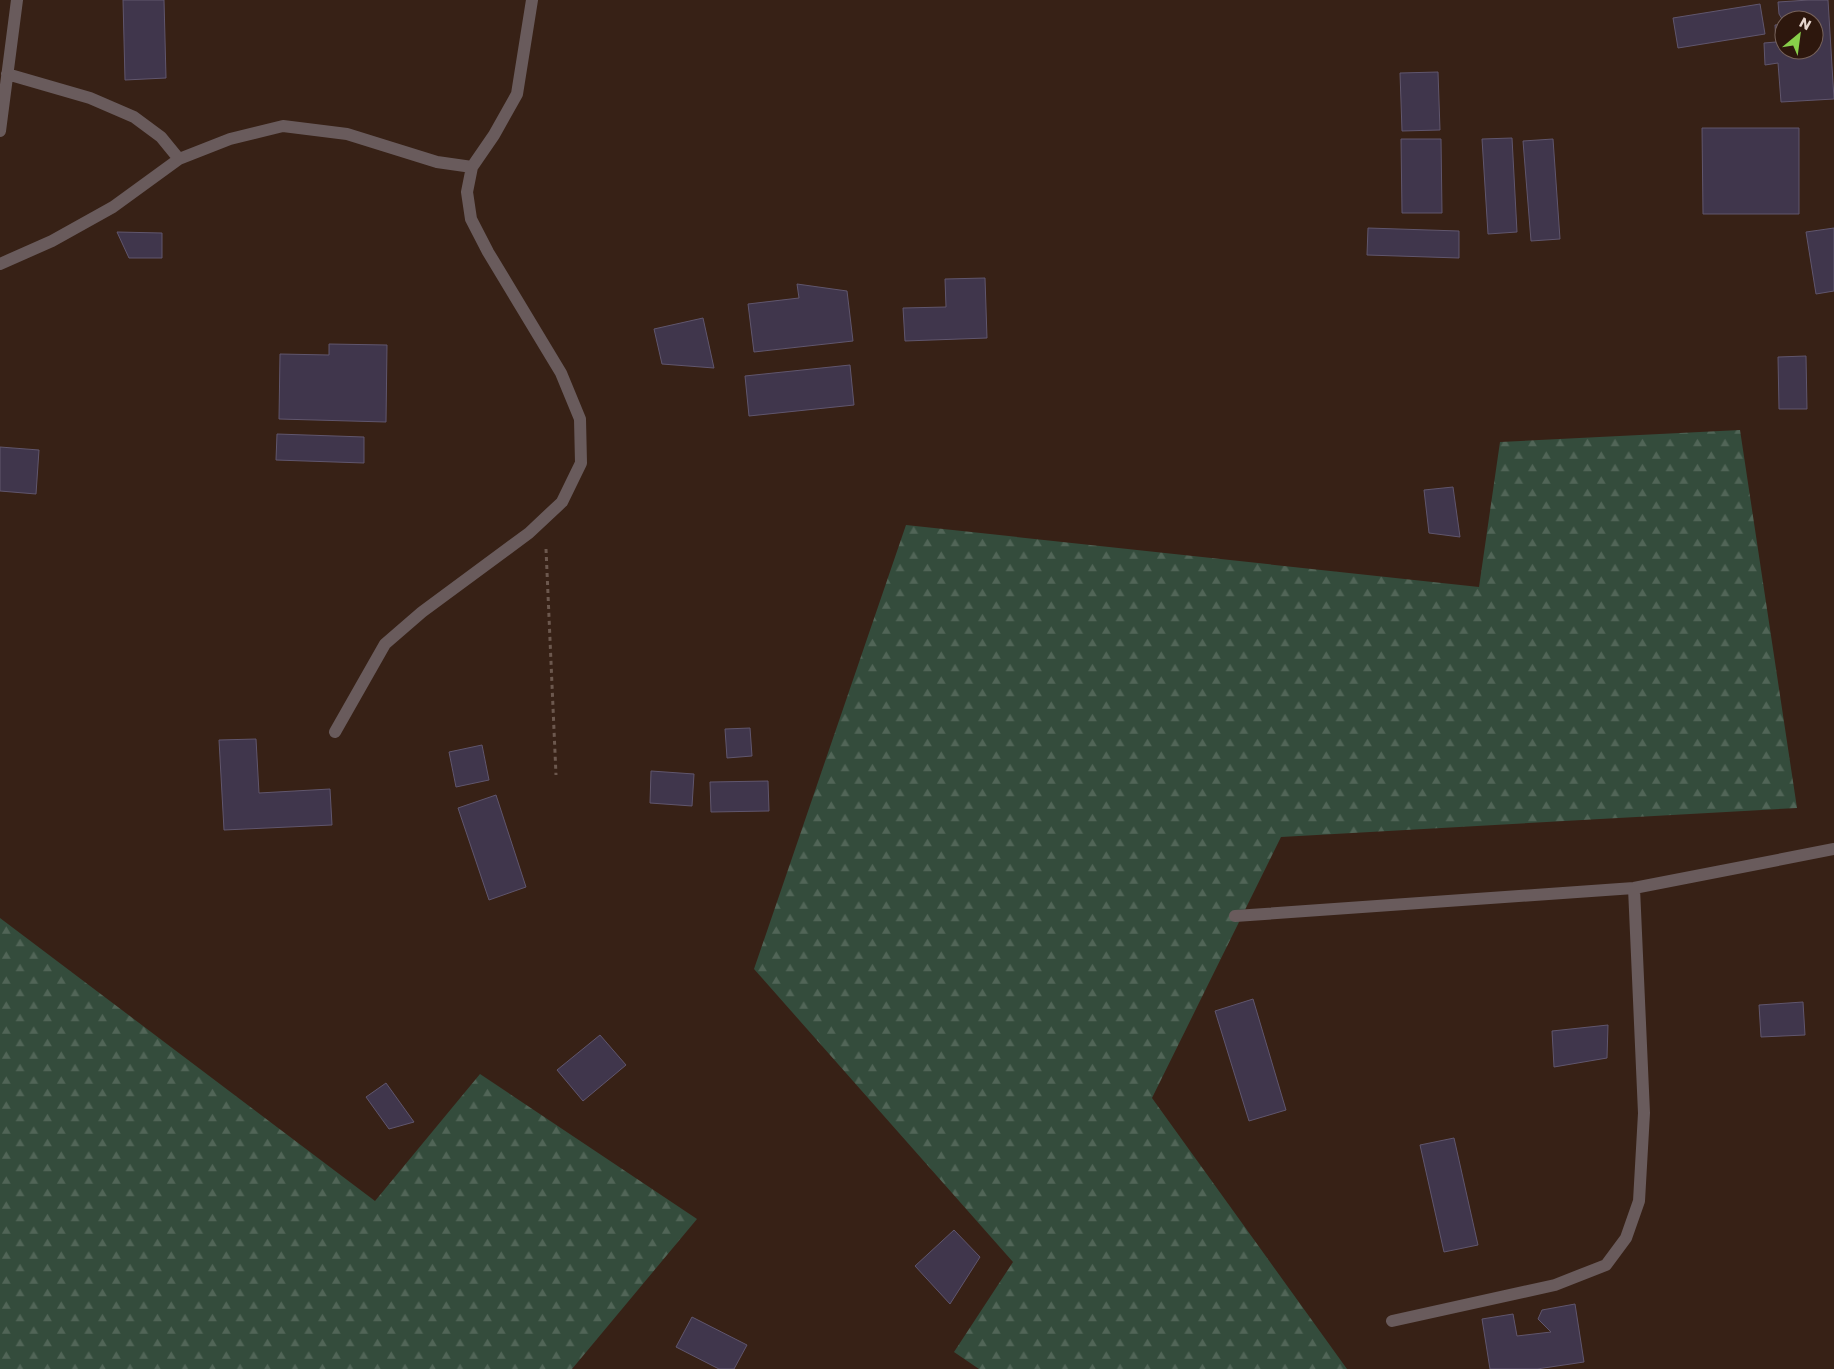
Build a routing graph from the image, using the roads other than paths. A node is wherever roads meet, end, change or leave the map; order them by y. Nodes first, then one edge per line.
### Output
1 (17, 0) edge
2 (532, 0) edge
3 (8, 74) junction
4 (0, 131) edge
5 (179, 160) junction
6 (472, 167) junction
7 (0, 264) edge
8 (335, 732) dead end
9 (1834, 849) edge
10 (1634, 888) junction
11 (1235, 916) dead end
12 (1392, 1321) dead end

1 - 3 street
2 - 6 street
3 - 4 street
3 - 5 street
5 - 6 street
5 - 7 street
6 - 8 street
9 - 10 street
10 - 11 street
10 - 12 street

